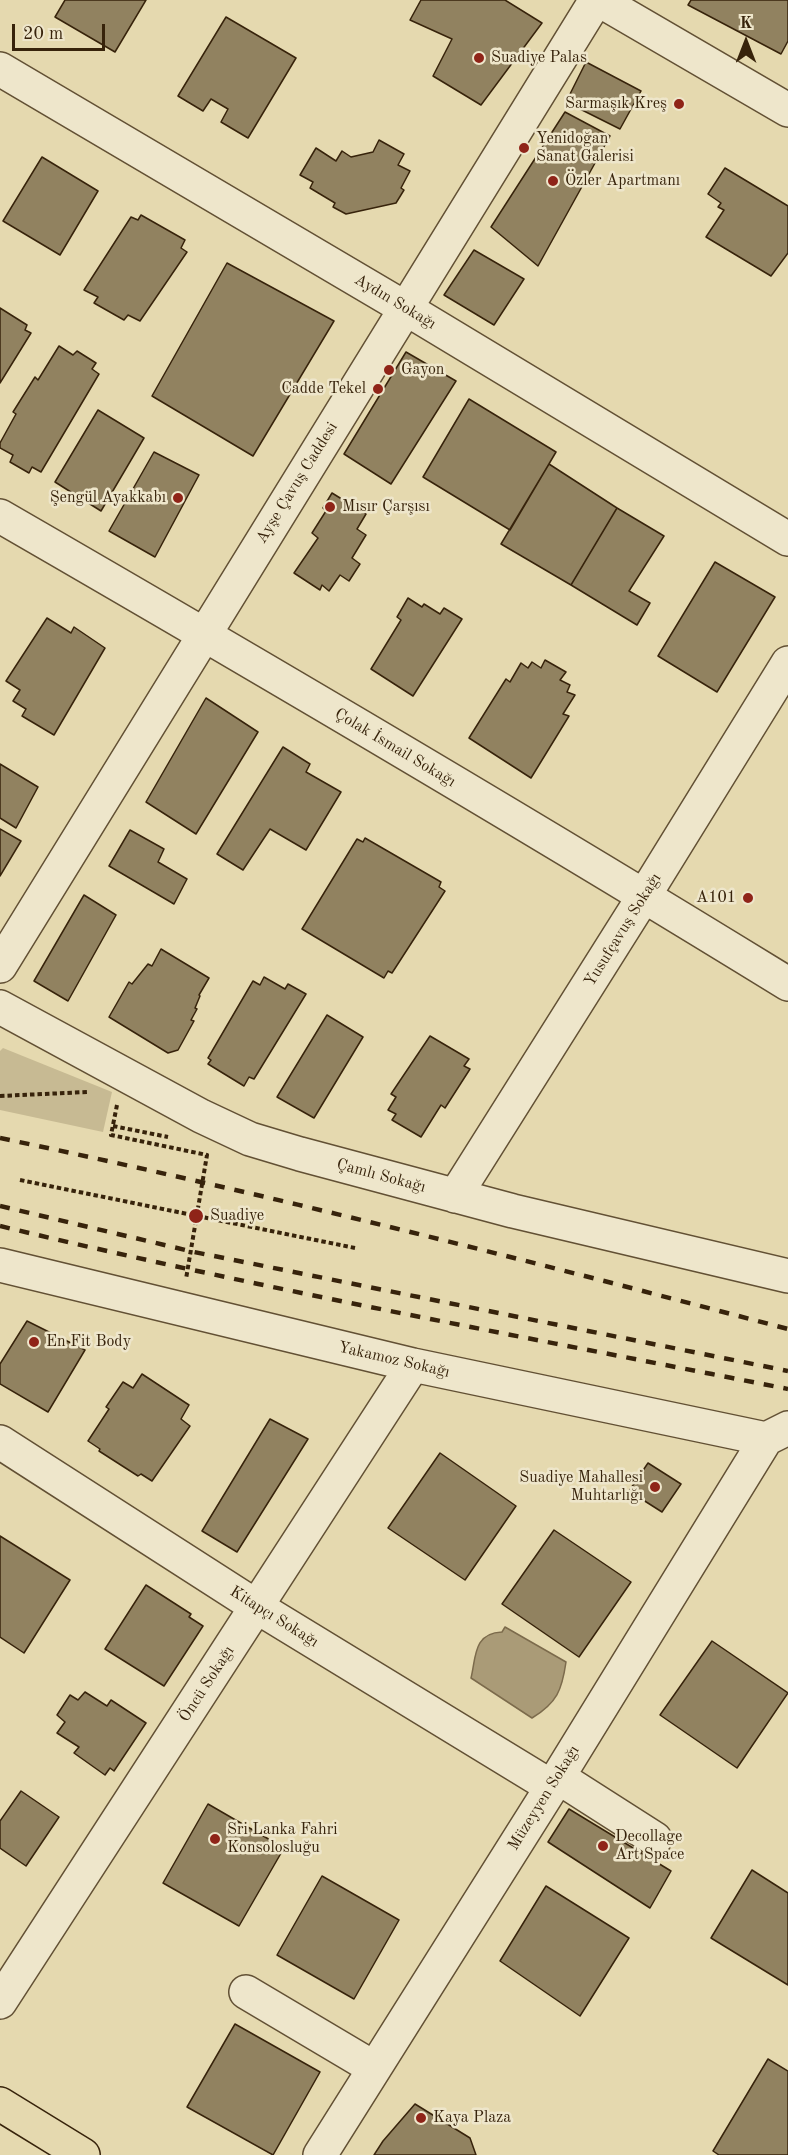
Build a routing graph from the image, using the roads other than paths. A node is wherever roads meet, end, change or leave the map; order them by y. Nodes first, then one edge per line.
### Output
1 (597, 0) edge
2 (0, 69) edge
3 (788, 110) edge
4 (405, 308) junction
5 (0, 516) edge
6 (788, 539) edge
7 (204, 634) junction
8 (788, 663) edge
9 (644, 896) junction
10 (0, 966) edge
11 (788, 984) edge
12 (0, 1007) edge
13 (455, 1196) junction
14 (0, 1264) edge
15 (788, 1276) edge
16 (412, 1365) junction
17 (777, 1434) edge
18 (0, 1442) edge
19 (257, 1607) junction
20 (555, 1782) junction
21 (655, 1839) dead end
22 (246, 1992) dead end
23 (0, 2002) edge
24 (374, 2068) junction
25 (0, 2104) edge
26 (82, 2155) edge
27 (320, 2155) edge

1 - 3 street
1 - 4 street, Ayşe Çavuş Caddesi
2 - 4 street, Aydın Sokağı
4 - 6 street, Aydın Sokağı
4 - 7 street, Ayşe Çavuş Caddesi
5 - 7 street, Çolak İsmail Sokağı
7 - 9 street, Çolak İsmail Sokağı
7 - 10 street, Ayşe Çavuş Caddesi
8 - 9 street, Yusufçavuş Sokağı
9 - 11 street, Çolak İsmail Sokağı
9 - 13 street, Yusufçavuş Sokağı
12 - 13 street, Çamlı Sokağı
13 - 15 street, Çamlı Sokağı
14 - 16 street, Yakamoz Sokağı
16 - 17 street, Yakamoz Sokağı
16 - 19 street, Öncü Sokağı
17 - 20 street, Müzeyyen Sokağı
18 - 19 street, Kitapçı Sokağı
19 - 20 street, Kitapçı Sokağı
19 - 23 street, Öncü Sokağı
20 - 21 street, Kitapçı Sokağı
20 - 24 street, Müzeyyen Sokağı
22 - 24 street
24 - 27 street, Müzeyyen Sokağı
25 - 26 main road

